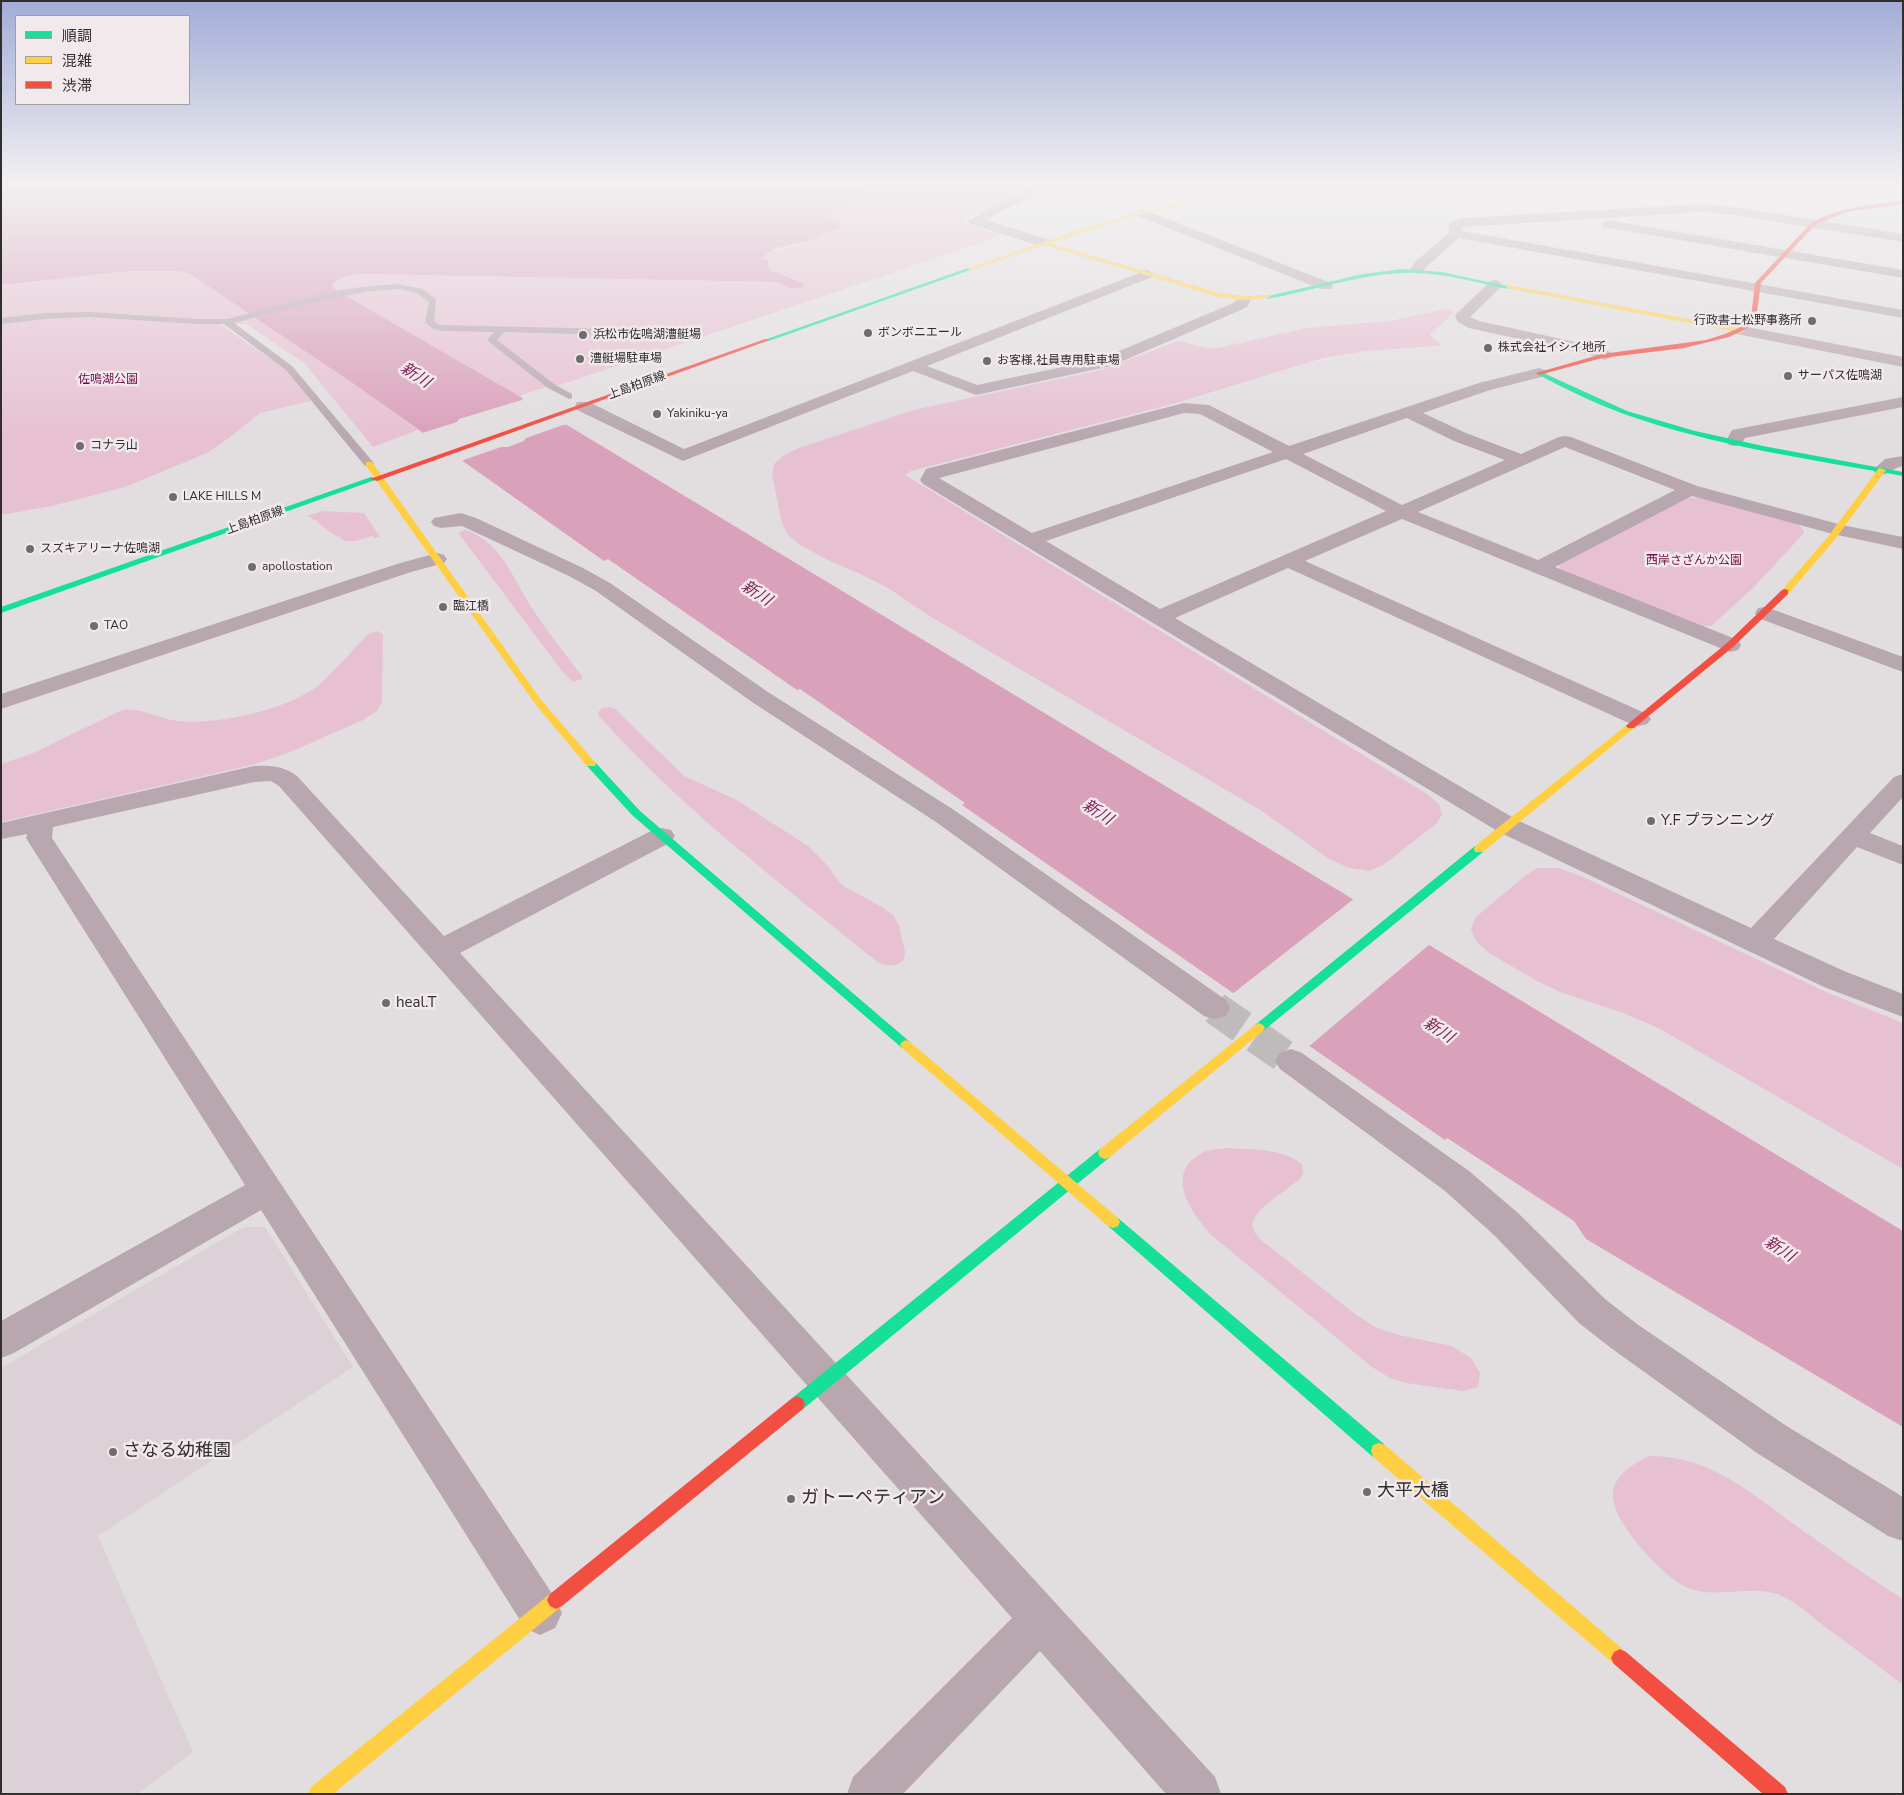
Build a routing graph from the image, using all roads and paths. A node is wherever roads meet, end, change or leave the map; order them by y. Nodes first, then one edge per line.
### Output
1 (936, 269) edge
2 (968, 269) edge
3 (1130, 269) edge
4 (1283, 269) edge
5 (1649, 269) edge
6 (1770, 269) edge
7 (1872, 269) edge
8 (1418, 270) joint
9 (1147, 274) junction
10 (1903, 274) edge
11 (1496, 284) junction
12 (1326, 286) junction
13 (1755, 288) junction
14 (1244, 299) junction
15 (1903, 314) edge
16 (1, 321) edge
17 (227, 322) junction
18 (501, 330) junction
19 (1742, 331) junction
20 (655, 333) dead end
21 (722, 343) dead end
22 (1604, 355) junction
23 (1903, 362) edge
24 (914, 366) junction
25 (1539, 373) junction
26 (554, 401) dead end
27 (575, 401) junction
28 (1903, 402) edge
29 (1408, 412) junction
30 (1735, 441) junction
31 (1287, 453) junction
32 (384, 459) dead end
33 (1521, 460) junction
34 (1903, 461) edge
35 (365, 465) junction
36 (1882, 470) junction
37 (1903, 474) edge
38 (378, 477) junction
39 (1690, 490) junction
40 (1402, 512) junction
41 (441, 522) dead end
42 (1840, 530) junction
43 (1030, 540) junction
44 (1903, 543) edge
45 (437, 559) junction
46 (1289, 560) junction
47 (1539, 568) junction
48 (1, 610) edge
49 (1766, 613) junction
50 (1158, 617) junction
51 (1730, 645) junction
52 (1903, 665) edge
53 (1, 702) edge
54 (1639, 719) junction
55 (1903, 782) edge
56 (41, 822) junction
57 (1503, 830) junction
58 (1, 831) edge
59 (662, 836) junction
60 (1853, 836) junction
61 (1903, 856) edge
62 (1756, 943) junction
63 (440, 951) junction
64 (1903, 1006) edge
65 (1215, 1008) tunnel mouth
66 (1291, 1061) tunnel mouth
67 (1068, 1184) junction
68 (266, 1189) junction
69 (1, 1342) edge
70 (826, 1380) junction
71 (1903, 1521) edge
72 (540, 1613) junction
73 (1040, 1619) junction
74 (318, 1794) edge
75 (870, 1794) edge
76 (1198, 1794) edge
77 (1778, 1794) edge

1 - 21 street
2 - 27 street, 上島柏原線
3 - 9 street
4 - 12 street
5 - 13 street
6 - 13 street
7 - 10 street
8 - 11 street
8 - 12 street
9 - 14 street
9 - 24 street
11 - 19 street
11 - 22 street
12 - 14 street
13 - 15 street
13 - 19 street
14 - 24 street
16 - 17 lane
17 - 18 lane
17 - 35 lane
18 - 20 lane
18 - 27 lane
19 - 22 street
19 - 23 street
22 - 25 street
24 - 27 street
25 - 29 street
25 - 30 street
26 - 27 street, 上島柏原線
27 - 38 street, 上島柏原線
28 - 30 street
29 - 31 street
29 - 33 street
30 - 36 street
31 - 40 street
31 - 43 street
31 - 43 street
32 - 35 street
33 - 39 street
33 - 40 street
34 - 36 street
35 - 38 street
36 - 37 street
36 - 42 street
38 - 45 street
38 - 48 street, 上島柏原線
39 - 42 street
39 - 47 street
40 - 46 street
40 - 47 street
41 - 65 street
42 - 44 street
42 - 49 street
43 - 50 street
45 - 53 street
45 - 59 street
46 - 50 street
46 - 54 street
47 - 51 street
49 - 51 street
49 - 52 street
50 - 57 street
51 - 54 street
54 - 57 street
55 - 60 street
56 - 58 street
56 - 63 street
56 - 68 street
57 - 62 street
57 - 67 street
59 - 63 street
59 - 67 street
60 - 61 street
60 - 62 street
62 - 64 street
63 - 70 street
66 - 71 street
67 - 70 street
67 - 77 street
68 - 69 street
68 - 72 street
70 - 72 street
70 - 73 street
72 - 74 street
73 - 75 street
73 - 76 street

